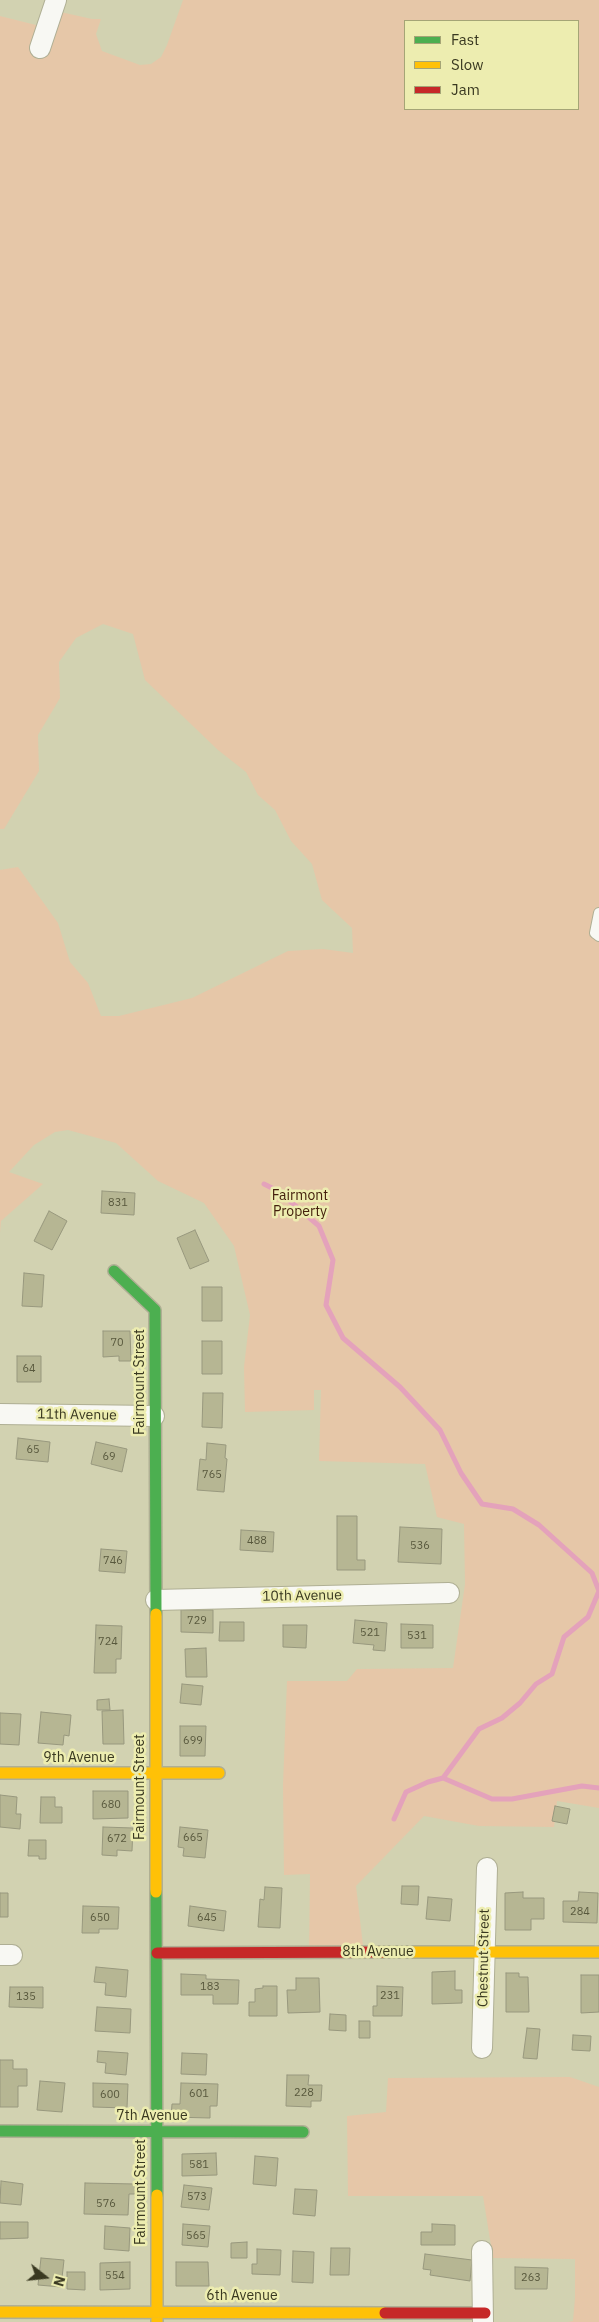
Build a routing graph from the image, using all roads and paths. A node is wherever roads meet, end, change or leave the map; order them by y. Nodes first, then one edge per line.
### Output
1 (56, 0) edge
2 (40, 48) dead end
3 (599, 913) edge
4 (599, 936) edge
5 (114, 1271) dead end
6 (0, 1414) edge
7 (154, 1416) junction
8 (449, 1593) dead end
9 (156, 1600) junction
10 (0, 1773) edge
11 (219, 1773) dead end
12 (155, 1774) junction
13 (487, 1868) dead end
14 (484, 1952) junction
15 (599, 1952) edge
16 (157, 1953) junction
17 (482, 2048) dead end
18 (0, 2131) edge
19 (156, 2131) junction
20 (303, 2132) dead end
21 (482, 2251) dead end
22 (0, 2312) edge
23 (157, 2316) edge
24 (484, 2317) edge

1 - 2 street
3 - 4 lane
5 - 7 street, Fairmount Street
6 - 7 street, 11th Avenue
7 - 9 street, Fairmount Street
8 - 9 street, 10th Avenue
9 - 12 street, Fairmount Street
10 - 12 street, 9th Avenue
11 - 12 street, 9th Avenue
12 - 16 street, Fairmount Street
13 - 14 street, Chestnut Street
14 - 15 street, 8th Avenue
14 - 16 street, 8th Avenue
14 - 17 street, Chestnut Street
16 - 19 street, Fairmount Street
18 - 19 street, 7th Avenue
19 - 20 street, 7th Avenue
19 - 23 street, Fairmount Street
21 - 24 street
22 - 23 street, 6th Avenue
23 - 24 street, 6th Avenue

